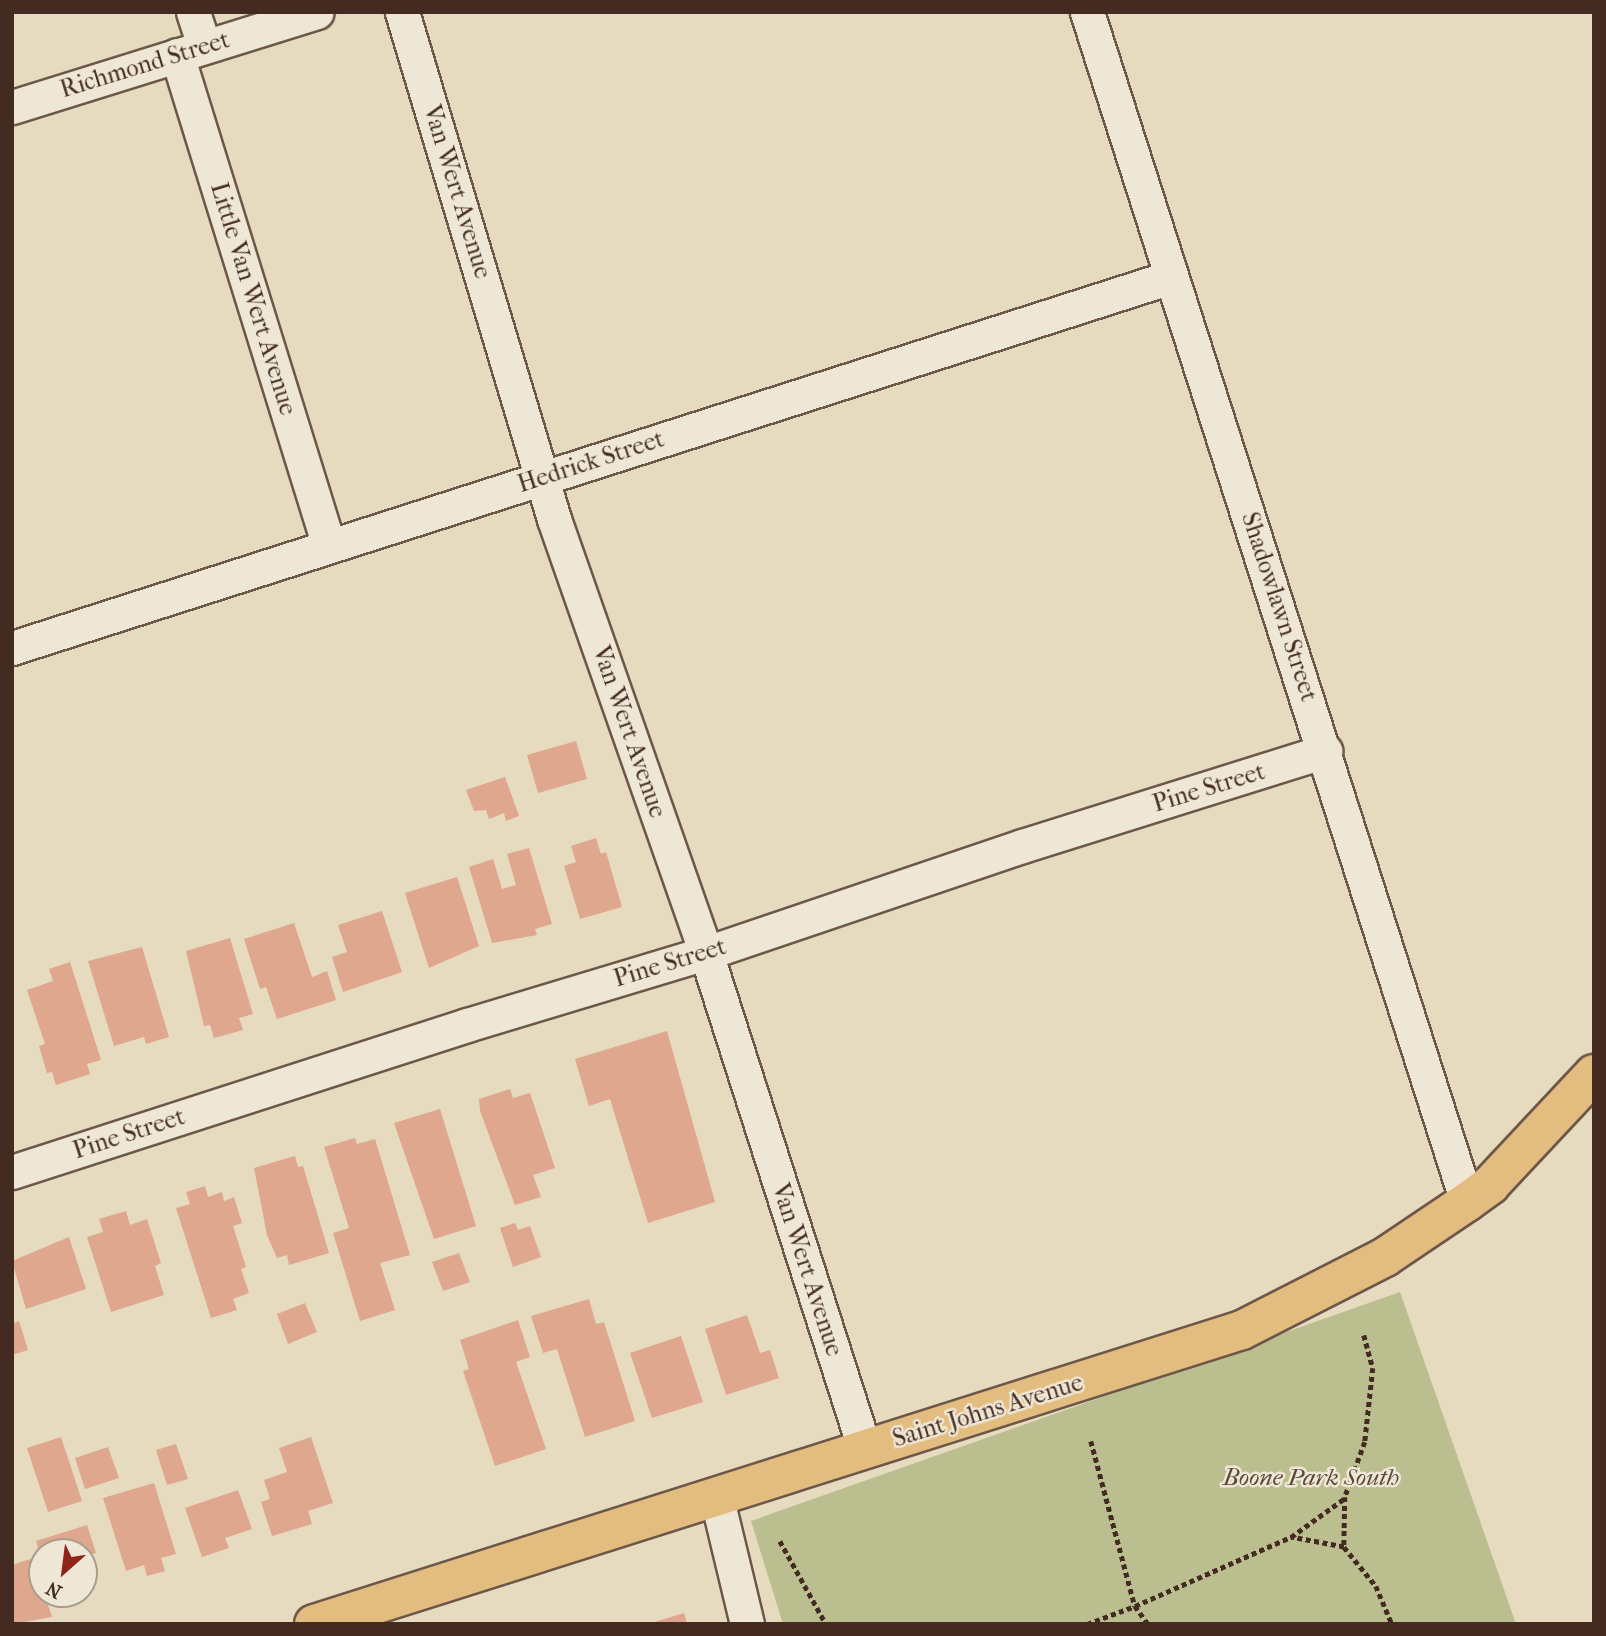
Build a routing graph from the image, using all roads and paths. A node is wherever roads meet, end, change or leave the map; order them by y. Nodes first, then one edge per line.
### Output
1 (193, 12) edge
2 (317, 12) edge
3 (402, 12) edge
4 (1087, 12) edge
5 (190, 50) junction
6 (12, 107) edge
7 (1171, 277) junction
8 (543, 477) junction
9 (328, 543) junction
10 (12, 648) edge
11 (1326, 751) junction
12 (706, 953) junction
13 (1594, 1074) edge
14 (12, 1172) edge
15 (1467, 1202) junction
16 (1364, 1335) dead end
17 (1091, 1441) dead end
18 (865, 1450) junction
19 (1345, 1497) junction
20 (717, 1499) junction
21 (1291, 1538) junction
22 (780, 1541) dead end
23 (1344, 1547) junction
24 (1135, 1606) junction
25 (314, 1624) edge
26 (747, 1624) edge
27 (826, 1624) edge
28 (1087, 1624) edge
29 (1148, 1624) edge
30 (1392, 1624) edge

1 - 5 street
2 - 5 street, Richmond Street
3 - 8 street, Van Wert Avenue
4 - 7 street, Shadowlawn Street
5 - 6 street, Richmond Street
5 - 9 street, Little Van Wert Avenue
7 - 8 street, Hedrick Street
7 - 11 street, Shadowlawn Street
8 - 9 street, Hedrick Street
8 - 12 street, Van Wert Avenue
9 - 10 street, Hedrick Street
11 - 12 street, Pine Street
11 - 15 street, Shadowlawn Street
12 - 14 street, Pine Street
12 - 18 street, Van Wert Avenue
13 - 15 main road, Saint Johns Avenue
15 - 18 main road, Saint Johns Avenue
16 - 19 path
17 - 24 path
18 - 20 main road, Saint Johns Avenue
19 - 21 path
19 - 23 path
20 - 25 main road, Saint Johns Avenue
20 - 26 street
21 - 23 path
21 - 24 path
22 - 27 path
23 - 30 path
24 - 28 path
24 - 29 path

